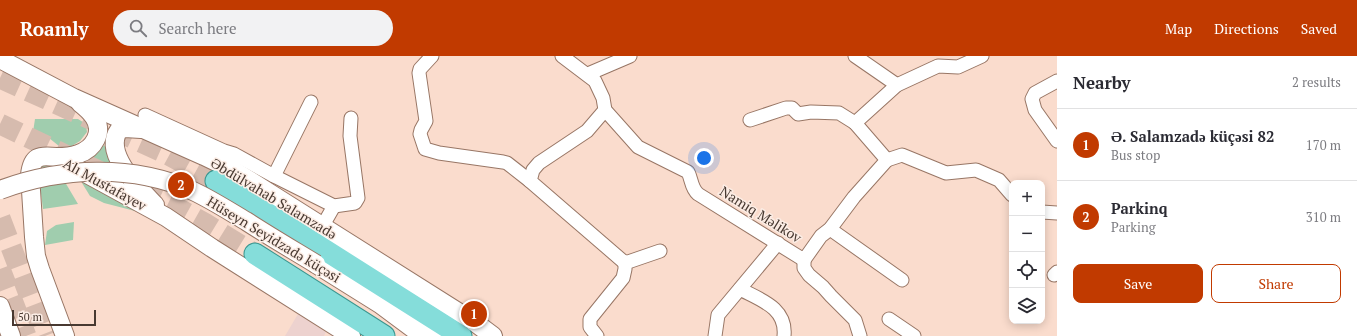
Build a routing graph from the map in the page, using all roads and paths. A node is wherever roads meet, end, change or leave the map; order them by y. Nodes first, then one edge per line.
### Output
1 (432, 56) edge
2 (562, 56) edge
3 (630, 56) edge
4 (855, 56) edge
5 (982, 56) edge
6 (0, 59) edge
7 (588, 74) junction
8 (1057, 81) edge
9 (897, 85) junction
10 (74, 98) junction
11 (311, 102) dead end
12 (605, 110) junction
13 (351, 118) dead end
14 (750, 120) dead end
15 (144, 122) junction
16 (855, 123) junction
17 (1057, 141) edge
18 (56, 157) junction
19 (887, 160) junction
20 (274, 176) junction
21 (216, 181) tunnel mouth
22 (530, 181) junction
23 (0, 190) edge
24 (1009, 192) edge
25 (334, 206) junction
26 (1045, 212) edge
27 (1057, 214) edge
28 (166, 217) junction
29 (322, 227) junction
30 (830, 229) junction
31 (778, 243) junction
32 (660, 251) dead end
33 (255, 254) tunnel mouth
34 (804, 260) junction
35 (625, 263) junction
36 (902, 280) dead end
37 (740, 289) junction
38 (380, 304) junction
39 (0, 306) edge
40 (889, 319) dead end
41 (11, 336) edge
42 (65, 336) edge
43 (352, 336) edge
44 (384, 336) edge
45 (423, 336) edge
46 (440, 336) edge
47 (461, 336) edge
48 (493, 336) edge
49 (597, 336) edge
50 (715, 336) edge
51 (784, 336) edge
52 (860, 336) edge
53 (914, 336) edge

1 - 22 street
2 - 7 street, Namiq Məlikov
3 - 7 street
4 - 9 street
5 - 9 street
6 - 10 main road, Əbdülvahab Salamzadə
7 - 12 street, Namiq Məlikov
8 - 17 street
9 - 16 street
10 - 15 main road, Əbdülvahab Salamzadə
10 - 18 main road
11 - 20 street
12 - 22 street
12 - 31 street, Namiq Məlikov
13 - 25 street
14 - 16 street
15 - 20 street
15 - 28 main road
15 - 29 main road, Əbdülvahab Salamzadə
16 - 19 street
18 - 28 main road, Alı Mustafayev
18 - 42 main road, Alı Mustafayev
19 - 24 street
19 - 30 street, Namiq Məlikov
20 - 25 street
21 - 47 main road, Əbdülvahab Salamzadə
22 - 35 street
23 - 38 main road, Hüseyn Seyidzadə küçəsi, bridge
25 - 29 street
26 - 27 street
28 - 43 main road
29 - 48 main road, Əbdülvahab Salamzadə
30 - 34 street, Namiq Məlikov
30 - 36 street
31 - 34 street, Namiq Məlikov
31 - 37 street
32 - 35 street
33 - 44 main road
34 - 52 street
35 - 49 street
37 - 50 street
37 - 51 street
38 - 45 main road
38 - 46 main road
39 - 41 main road
40 - 53 street

